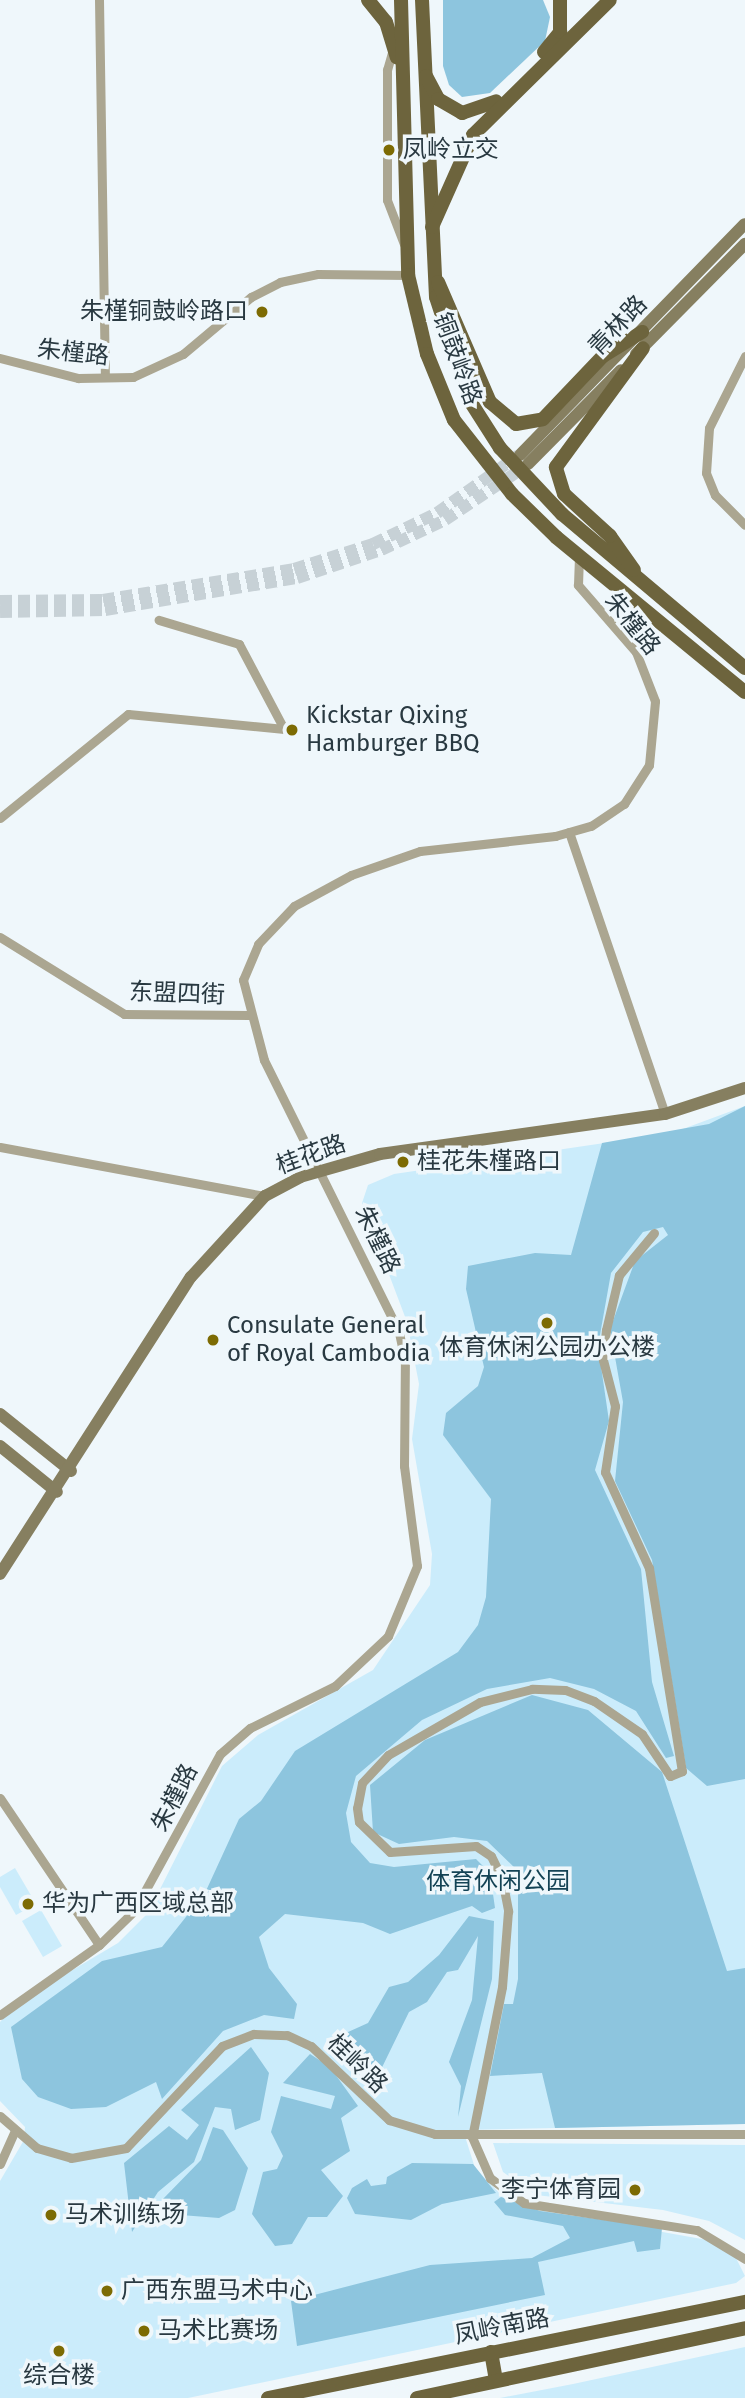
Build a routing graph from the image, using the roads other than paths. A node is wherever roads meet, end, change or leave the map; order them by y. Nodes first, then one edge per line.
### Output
1 (99, 0) edge
2 (401, 0) edge
3 (422, 0) edge
4 (560, 0) edge
5 (610, 0) edge
6 (372, 4) edge
7 (401, 20) junction
8 (394, 46) junction
9 (402, 71) junction
10 (424, 72) junction
11 (745, 224) edge
12 (430, 231) junction
13 (745, 244) edge
14 (406, 250) junction
15 (434, 273) junction
16 (408, 275) junction
17 (642, 332) junction
18 (643, 348) junction
19 (745, 356) edge
20 (0, 358) edge
21 (105, 377) junction
22 (745, 525) edge
23 (579, 557) junction
24 (642, 583) junction
25 (159, 620) dead end
26 (729, 654) junction
27 (745, 661) edge
28 (745, 668) edge
29 (745, 692) edge
30 (0, 818) edge
31 (569, 832) junction
32 (0, 937) edge
33 (249, 1015) junction
34 (745, 1088) edge
35 (665, 1114) junction
36 (0, 1147) edge
37 (321, 1170) junction
38 (265, 1196) junction
39 (654, 1233) dead end
40 (0, 1414) edge
41 (0, 1446) edge
42 (71, 1471) junction
43 (57, 1492) junction
44 (0, 1574) edge
45 (0, 1798) edge
46 (99, 1945) junction
47 (0, 2015) edge
48 (0, 2116) edge
49 (14, 2132) junction
50 (745, 2134) edge
51 (472, 2137) junction
52 (0, 2164) edge
53 (745, 2259) edge
54 (745, 2301) edge
55 (745, 2328) edge
56 (491, 2352) junction
57 (496, 2381) junction
58 (268, 2398) edge
59 (417, 2398) edge

1 - 21 street
2 - 7 main road, 铜鼓岭路
3 - 10 main road, 铜鼓岭路
4 - 10 main road
5 - 12 main road
6 - 8 main road
7 - 8 street
7 - 9 main road, 铜鼓岭路
8 - 9 main road
8 - 14 street
9 - 14 main road, 铜鼓岭路
10 - 12 main road, 铜鼓岭路
11 - 17 street, 青林路
12 - 15 main road, 铜鼓岭路
13 - 18 street, 青林路
14 - 16 main road, 铜鼓岭路
15 - 17 main road
15 - 24 main road, 铜鼓岭路
16 - 21 street, 朱槿路
16 - 23 main road, 铜鼓岭路
17 - 18 street, 青林路
18 - 24 main road
19 - 22 street
20 - 21 street, 朱槿路
23 - 29 main road, 铜鼓岭路
23 - 31 street, 朱槿路
24 - 26 main road, 铜鼓岭路
25 - 30 street
26 - 27 street
26 - 28 main road, 铜鼓岭路
31 - 33 street, 朱槿路
31 - 35 street
32 - 33 street, 东盟四街
33 - 37 street, 朱槿路
34 - 35 street, 桂花路
35 - 37 street, 桂花路
36 - 38 street
37 - 38 street, 桂花路
37 - 46 street, 朱槿路
38 - 42 street, 桂花路
39 - 51 street
40 - 42 street
41 - 43 street
42 - 43 street, 桂花路
43 - 44 street, 桂花路
45 - 46 street
46 - 47 street
48 - 49 street, 桂岭路
49 - 51 street, 桂岭路
49 - 52 street
50 - 51 street, 桂岭路
51 - 53 street
54 - 56 main road, 凤岭南路
55 - 57 main road, 凤岭南路
56 - 57 main road
56 - 58 main road, 凤岭南路
57 - 59 main road, 凤岭南路

